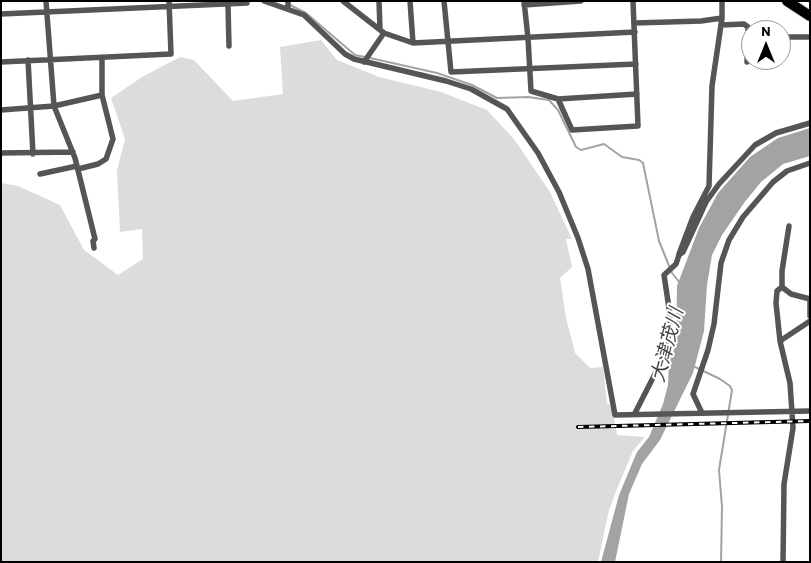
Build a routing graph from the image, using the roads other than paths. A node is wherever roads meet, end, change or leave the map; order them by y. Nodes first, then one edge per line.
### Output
1 (46, 1) edge
2 (264, 1) edge
3 (288, 1) edge
4 (343, 1) edge
5 (379, 1) edge
6 (410, 1) edge
7 (444, 1) edge
8 (581, 1) edge
9 (633, 1) edge
10 (722, 1) edge
11 (786, 1) edge
12 (350, 3) edge
13 (524, 3) edge
14 (169, 4) edge
15 (247, 4) dead end
16 (228, 5) junction
17 (288, 9) junction
18 (47, 12) junction
19 (1, 14) edge
20 (810, 16) edge
21 (722, 18) junction
22 (634, 23) junction
23 (741, 24) edge
24 (721, 25) junction
25 (382, 31) junction
26 (634, 32) junction
27 (810, 36) edge
28 (791, 37) edge
29 (528, 38) junction
30 (446, 42) junction
31 (412, 44) junction
32 (229, 46) dead end
33 (102, 58) junction
34 (28, 60) junction
35 (49, 60) junction
36 (1, 62) edge
37 (364, 62) junction
38 (636, 64) junction
39 (530, 68) junction
40 (450, 72) junction
41 (446, 80) junction
42 (637, 94) junction
43 (102, 95) junction
44 (558, 99) junction
45 (54, 106) junction
46 (30, 109) junction
47 (1, 110) edge
48 (810, 123) edge
49 (73, 152) junction
50 (1, 153) edge
51 (34, 154) junction
52 (810, 163) edge
53 (78, 167) junction
54 (40, 174) dead end
55 (789, 226) dead end
56 (94, 248) dead end
57 (679, 255) junction
58 (782, 287) junction
59 (810, 299) edge
60 (810, 316) edge
61 (810, 321) edge
62 (780, 341) junction
63 (792, 411) junction
64 (810, 411) edge
65 (635, 413) junction
66 (702, 413) junction
67 (783, 562) edge

1 - 18 street
2 - 17 street
3 - 17 street
4 - 12 street
5 - 25 street
6 - 31 street
7 - 30 street
8 - 13 street
9 - 22 street
10 - 21 street
11 - 20 highway
12 - 25 street
13 - 29 street
14 - 16 street
14 - 18 street
14 - 33 street
15 - 16 street
16 - 32 street
17 - 37 street
18 - 19 street
18 - 35 street
21 - 22 street
21 - 24 street
22 - 26 street
23 - 24 street
24 - 57 street
25 - 31 street
25 - 37 street
26 - 29 street
26 - 38 street
27 - 28 street
29 - 30 street
29 - 39 street
30 - 31 street
30 - 40 street
33 - 35 street
33 - 43 street
34 - 35 street
34 - 36 street
34 - 46 street
35 - 45 street
37 - 41 street
38 - 39 street
38 - 42 street
39 - 40 street
39 - 44 street
40 - 41 street
41 - 65 street
42 - 44 street
42 - 44 street
43 - 45 street
43 - 53 street
45 - 46 street
45 - 49 street
46 - 47 street
46 - 51 street
48 - 57 street
49 - 51 street
49 - 53 street
50 - 51 street
52 - 66 street
53 - 54 street
53 - 56 street
55 - 58 street
57 - 65 street
58 - 59 street
58 - 62 street
59 - 60 street
61 - 62 street
62 - 63 street
63 - 64 street
63 - 66 street
63 - 67 street
65 - 66 street

